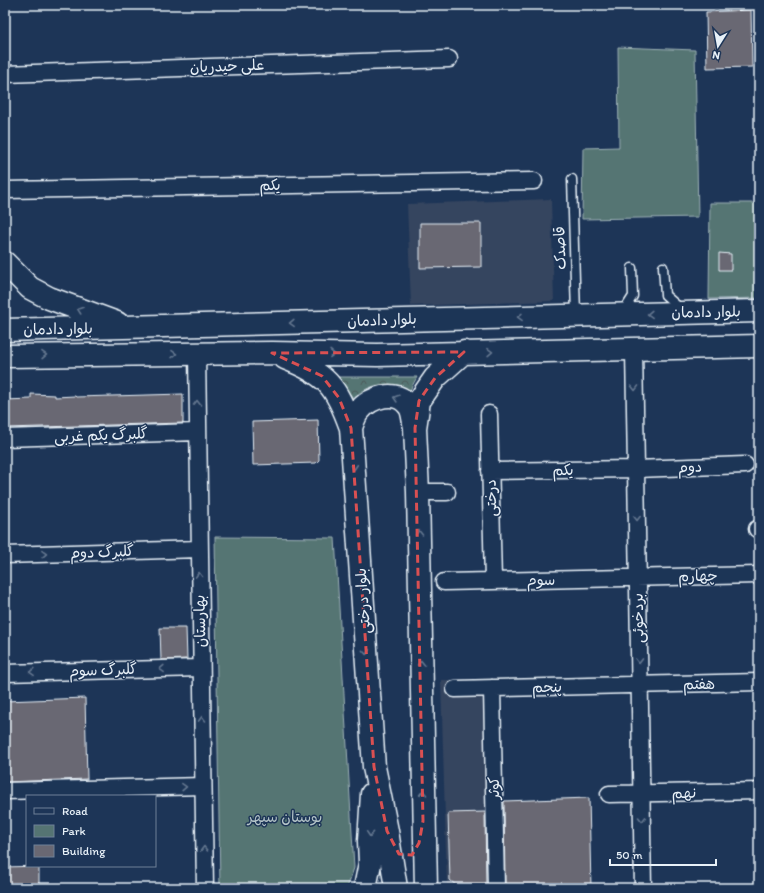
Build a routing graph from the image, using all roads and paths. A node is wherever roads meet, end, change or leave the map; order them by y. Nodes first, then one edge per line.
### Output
1 (449, 58) dead end
2 (5, 74) edge
3 (572, 179) dead end
4 (534, 181) dead end
5 (5, 190) edge
6 (5, 263) edge
7 (662, 267) dead end
8 (632, 268) dead end
9 (759, 311) edge
10 (685, 313) junction
11 (621, 314) junction
12 (576, 315) junction
13 (130, 327) junction
14 (5, 330) edge
15 (759, 346) edge
16 (634, 348) junction
17 (464, 352) junction
18 (272, 353) junction
19 (197, 354) junction
20 (5, 356) edge
21 (489, 414) dead end
22 (351, 428) junction
23 (415, 428) junction
24 (197, 432) junction
25 (5, 438) edge
26 (745, 465) dead end
27 (636, 470) junction
28 (490, 471) junction
29 (418, 492) junction
30 (448, 492) dead end
31 (199, 550) junction
32 (5, 555) edge
33 (758, 575) dead end
34 (638, 578) junction
35 (493, 581) junction
36 (444, 582) dead end
37 (759, 618) edge
38 (759, 626) edge
39 (201, 668) junction
40 (5, 673) edge
41 (759, 682) edge
42 (639, 685) junction
43 (492, 688) junction
44 (455, 689) dead end
45 (374, 767) junction
46 (203, 786) junction
47 (759, 791) edge
48 (5, 792) edge
49 (609, 794) dead end
50 (641, 794) junction
51 (424, 821) junction
52 (387, 830) junction
53 (205, 888) edge
54 (365, 888) edge
55 (396, 888) edge
56 (426, 888) edge
57 (496, 888) edge
58 (643, 888) edge

1 - 2 street, علی حیدریان
3 - 12 lane, قاصدک
4 - 5 street, یکم
13 -> 6 main road
7 - 10 lane
8 - 11 lane
9 - 10 main road, بلوار دادمان
10 -> 11 main road, بلوار دادمان
11 - 12 main road, بلوار دادمان
12 -> 13 main road, بلوار دادمان
13 - 14 main road, بلوار دادمان
15 - 16 main road, بلوار دادمان
17 -> 16 main road, بلوار دادمان
16 -> 27 street, بردخوئی
18 -> 17 main road, بلوار دادمان
17 - 23 main road
18 - 19 main road, بلوار دادمان
18 - 22 main road, بلوار درختی
20 -> 19 main road, بلوار دادمان
24 -> 19 street, بهارستان
21 - 28 street, درختی
23 -> 22 main road
22 -> 45 main road, بلوار درختی
23 - 29 main road
24 - 25 street, گلبرگ یکم غربی
24 - 31 street, بهارستان
26 - 27 street, دوم
27 - 28 street, یکم
27 -> 34 street, بردخوئی
28 - 35 street, درختی
29 - 30 street
51 -> 29 main road
32 -> 31 street, گلبرگ دوم
39 -> 31 street, بهارستان
33 - 34 street, چهارم
34 - 35 street, سوم
34 -> 42 street, بردخوئی
35 - 36 street, سوم
37 - 38 path
39 -> 40 street, گلبرگ سوم
46 -> 39 street, بهارستان
41 - 42 street, هفتم
42 - 43 street, پنجم
42 - 50 street, بردخوئی
43 - 44 street, پنجم
43 - 57 street, کوثر
45 - 52 main road, بلوار درختی
45 -> 54 main road
48 -> 46 street
53 -> 46 street, بهارستان
47 - 50 street, نهم
49 - 50 street, نهم
50 -> 58 street, بردخوئی
51 - 52 main road
51 - 56 main road
52 - 55 main road, بلوار درختی

